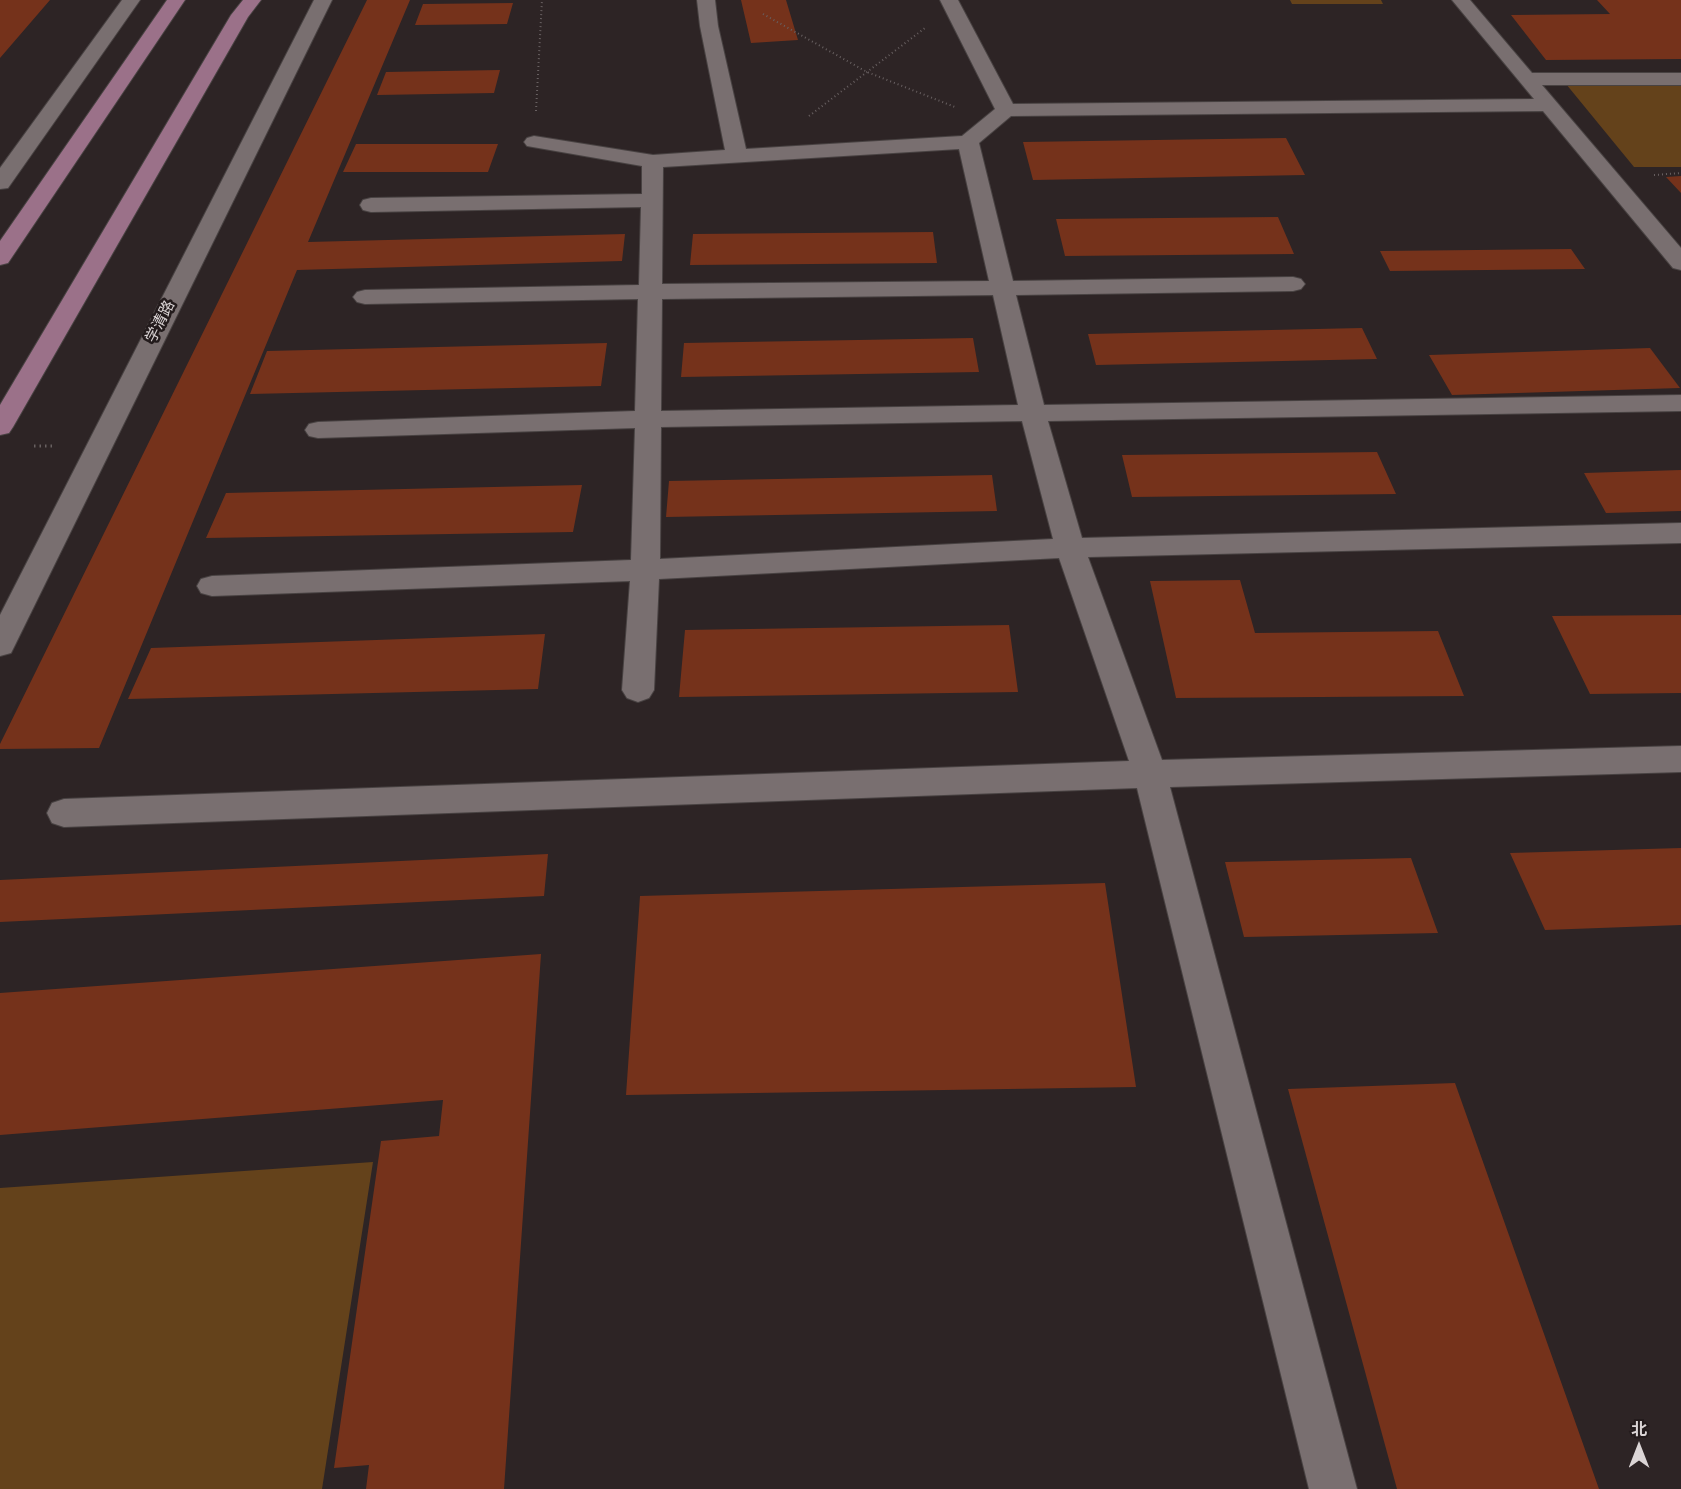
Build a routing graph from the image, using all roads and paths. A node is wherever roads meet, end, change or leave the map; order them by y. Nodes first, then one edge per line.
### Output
1 (131, 0) edge
2 (176, 0) edge
3 (252, 0) edge
4 (323, 0) edge
5 (542, 0) edge
6 (706, 0) edge
7 (1461, 0) edge
8 (951, 4) edge
9 (763, 14) dead end
10 (867, 72) junction
11 (1527, 79) junction
12 (1681, 79) edge
13 (1550, 105) junction
14 (999, 116) junction
15 (534, 142) joint
16 (968, 142) junction
17 (758, 154) junction
18 (737, 156) junction
19 (653, 160) junction
20 (0, 183) edge
21 (652, 200) junction
22 (371, 205) dead end
23 (0, 258) edge
24 (1681, 263) edge
25 (1293, 284) dead end
26 (1002, 289) junction
27 (650, 290) junction
28 (365, 297) dead end
29 (1681, 403) edge
30 (1033, 414) junction
31 (648, 419) junction
32 (0, 427) edge
33 (318, 430) dead end
34 (23, 446) dead end
35 (57, 446) dead end
36 (1681, 533) edge
37 (1070, 548) junction
38 (645, 570) junction
39 (212, 586) dead end
40 (0, 645) edge
41 (638, 690) dead end
42 (1681, 759) edge
43 (1150, 774) junction
44 (64, 813) dead end
45 (1333, 1489) edge

1 - 20 street
2 - 23 main road
3 - 32 main road
4 - 40 street, 学清路
5 - 15 path
6 - 18 street
7 - 11 street
8 - 10 path
8 - 14 street
9 - 10 path
10 - 14 path
10 - 17 path
11 - 12 street
11 - 13 street
13 - 14 street
13 - 24 street
14 - 16 street
15 - 19 street
16 - 17 street
16 - 26 street
17 - 18 street
18 - 19 street
19 - 21 street
21 - 22 street
21 - 27 street
25 - 26 street
26 - 27 street
26 - 30 street
27 - 28 street
27 - 31 street
29 - 30 street
30 - 31 street
30 - 37 street
31 - 33 street
31 - 38 street
34 - 35 path
36 - 37 street
37 - 38 street
37 - 43 street
38 - 39 street
38 - 41 street
42 - 43 street
43 - 44 street
43 - 45 street

